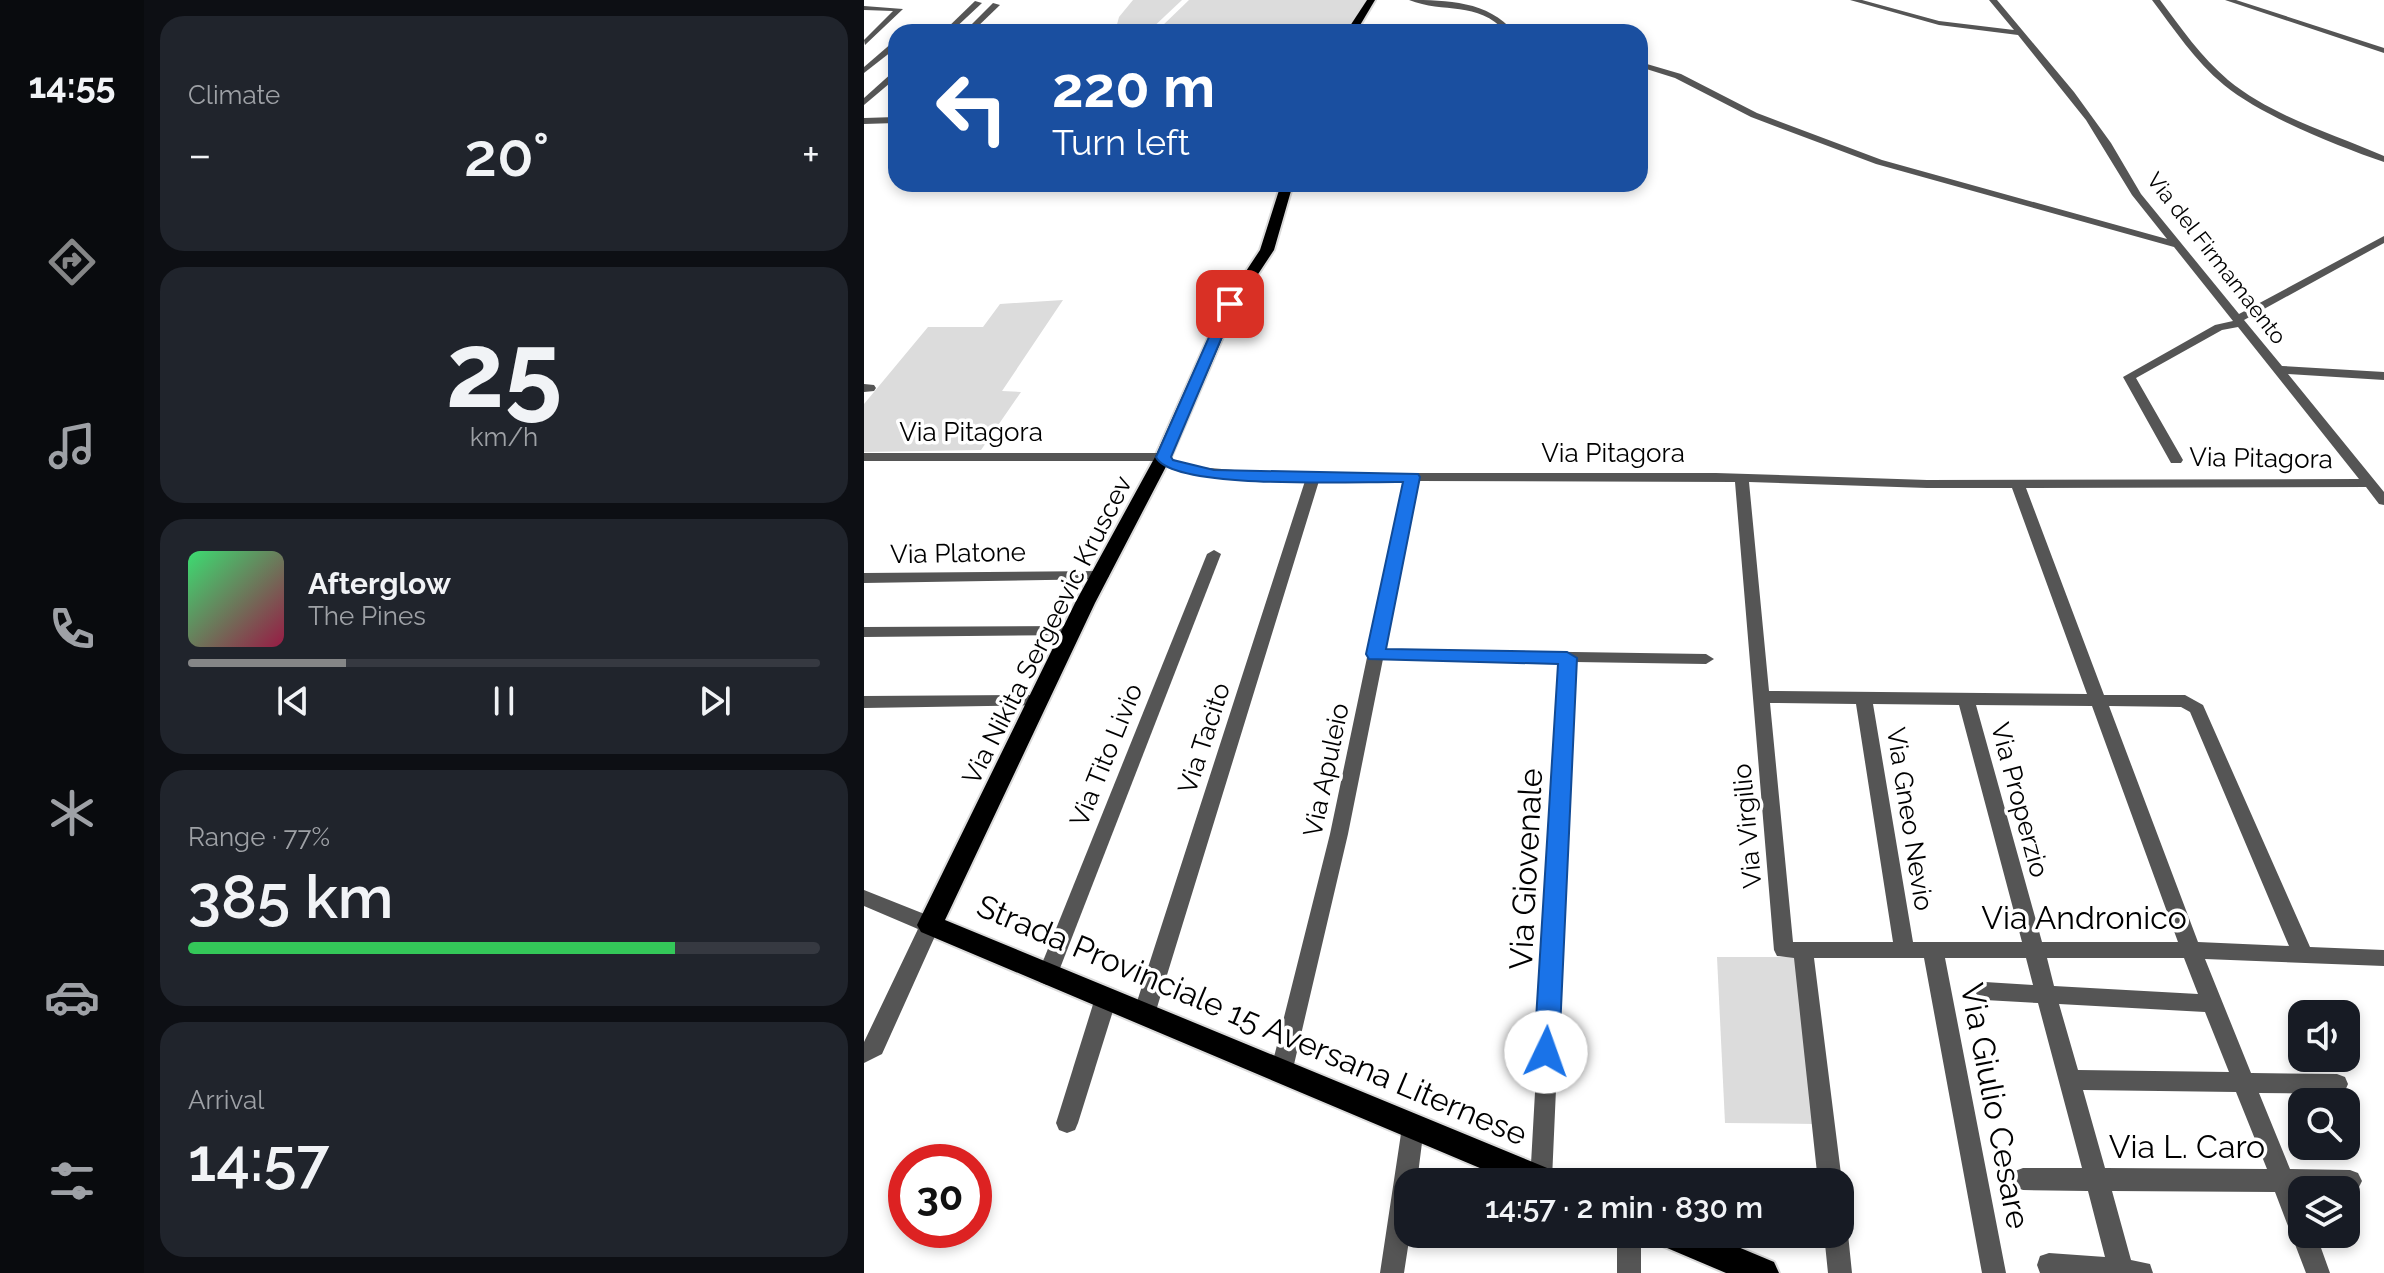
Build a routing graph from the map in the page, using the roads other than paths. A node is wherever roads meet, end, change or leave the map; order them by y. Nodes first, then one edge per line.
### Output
1 (1371, 0) edge
2 (1413, 0) edge
3 (1854, 0) edge
4 (1993, 0) edge
5 (2156, 0) edge
6 (2229, 0) edge
7 (978, 3) dead end
8 (996, 5) dead end
9 (864, 8) edge
10 (877, 21) dead end
11 (890, 21) junction
12 (956, 24) edge
13 (976, 24) edge
14 (1356, 24) edge
15 (1503, 24) edge
16 (864, 32) edge
17 (876, 32) junction
18 (2021, 33) junction
19 (865, 43) edge
20 (888, 43) edge
21 (888, 50) edge
22 (2384, 51) edge
23 (1648, 67) edge
24 (864, 71) edge
25 (888, 81) edge
26 (879, 88) junction
27 (888, 88) edge
28 (864, 89) edge
29 (864, 102) edge
30 (888, 114) edge
31 (864, 121) edge
32 (881, 121) junction
33 (888, 121) edge
34 (2384, 159) edge
35 (1285, 192) edge
36 (2384, 239) edge
37 (2177, 245) junction
38 (2240, 321) junction
39 (2280, 370) junction
40 (2384, 376) edge
41 (864, 457) edge
42 (1163, 457) junction
43 (2176, 460) dead end
44 (1313, 477) junction
45 (1412, 477) junction
46 (1742, 479) junction
47 (2017, 483) junction
48 (2368, 483) junction
49 (2384, 501) edge
50 (1214, 554) dead end
51 (1101, 576) junction
52 (864, 578) edge
53 (1072, 631) junction
54 (864, 632) edge
55 (1375, 654) junction
56 (1567, 658) junction
57 (1706, 659) dead end
58 (1763, 697) junction
59 (1864, 698) junction
60 (1966, 699) junction
61 (2100, 700) junction
62 (1038, 701) junction
63 (864, 702) edge
64 (864, 898) edge
65 (930, 925) junction
66 (1904, 948) junction
67 (1793, 950) junction
68 (1933, 950) junction
69 (2191, 950) junction
70 (2303, 954) junction
71 (2034, 955) junction
72 (2384, 958) edge
73 (1047, 976) junction
74 (1985, 991) dead end
75 (2046, 996) junction
76 (1106, 998) junction
77 (2214, 1004) junction
78 (1144, 1014) junction
79 (864, 1053) edge
80 (1281, 1073) junction
81 (2069, 1080) junction
82 (2242, 1081) junction
83 (2337, 1084) dead end
84 (1067, 1123) dead end
85 (1413, 1127) junction
86 (1514, 1168) edge
87 (1544, 1168) edge
88 (1828, 1168) edge
89 (2023, 1179) dead end
90 (2097, 1179) junction
91 (2284, 1180) junction
92 (2288, 1180) edge
93 (2288, 1191) edge
94 (1629, 1248) edge
95 (1701, 1248) edge
96 (1837, 1248) edge
97 (2309, 1248) edge
98 (2049, 1265) dead end
99 (1745, 1269) edge
100 (2128, 1272) edge
101 (1392, 1273) edge
102 (1629, 1273) edge
103 (1840, 1273) edge
104 (1994, 1273) edge
105 (2318, 1273) edge

1 - 14 main road
2 - 15 street
3 - 18 street
4 - 18 street, Via del Firmamaento
5 - 34 street
6 - 22 street
7 - 12 street
8 - 13 street
9 - 11 street
10 - 11 street
11 - 17 street
16 - 17 street
17 - 19 street
18 - 37 street, Via del Firmamaento
19 - 20 street
21 - 24 street
23 - 37 street
25 - 26 street
26 - 27 street
26 - 28 street
26 - 29 street
30 - 32 street
31 - 32 street
32 - 33 street
35 - 42 main road, Via Nikita Sergeevic Kruscev
36 - 38 street
37 - 38 street, Via del Firmamaento
38 - 39 street, Via del Firmamaento
38 - 43 street
39 - 40 street
39 - 48 street, Via del Firmamaento
41 - 42 street, Via Pitagora
42 - 44 street, Via Pitagora
42 - 51 main road, Via Nikita Sergeevic Kruscev
44 - 45 street, Via Pitagora
44 - 78 street, Via Tacito
45 - 46 street, Via Pitagora
45 - 55 street, Via Apuleio
46 - 47 street, Via Pitagora
46 - 58 street, Via Virgilio
47 - 48 street, Via Pitagora
47 - 61 street
48 - 49 street, Via del Firmamaento
50 - 73 street, Via Tito Livio
51 - 52 street, Via Platone
51 - 53 main road, Via Nikita Sergeevic Kruscev
53 - 54 street
53 - 62 main road, Via Nikita Sergeevic Kruscev
55 - 56 street
55 - 80 street, Via Apuleio
56 - 57 street
56 - 87 street, Via Giovenale
58 - 59 street
58 - 67 street, Via Virgilio
59 - 60 street
59 - 66 street, Via Gneo Nevio
60 - 61 street
60 - 71 street, Via Properzio
61 - 69 street
61 - 70 street
62 - 63 street
62 - 65 main road, Via Nikita Sergeevic Kruscev
64 - 65 street
65 - 73 main road, Strada Provinciale 15 Aversana Liternese
65 - 79 street
66 - 67 street, Via Andronico
66 - 68 street, Via Andronico
67 - 88 street, Via Virgilio
68 - 71 street, Via Andronico
68 - 104 street, Via Giulio Cesare
69 - 70 street, Via Andronico
69 - 71 street, Via Andronico
69 - 77 street
70 - 72 street, Via Andronico
71 - 75 street, Via Properzio
73 - 76 main road, Strada Provinciale 15 Aversana Liternese
74 - 75 street
75 - 77 street
75 - 81 street, Via Properzio
76 - 78 main road, Strada Provinciale 15 Aversana Liternese
76 - 84 street
77 - 82 street
78 - 80 main road, Strada Provinciale 15 Aversana Liternese
80 - 85 main road, Strada Provinciale 15 Aversana Liternese
81 - 82 street
81 - 90 street, Via Properzio
82 - 83 street
82 - 91 street
85 - 86 main road, Strada Provinciale 15 Aversana Liternese
85 - 101 street
89 - 90 street, Via L. Caro
90 - 91 street, Via L. Caro
90 - 100 street, Via Properzio
91 - 92 street, Via L. Caro
91 - 93 street
94 - 102 street
95 - 99 main road
96 - 103 street
97 - 105 street
98 - 100 street

